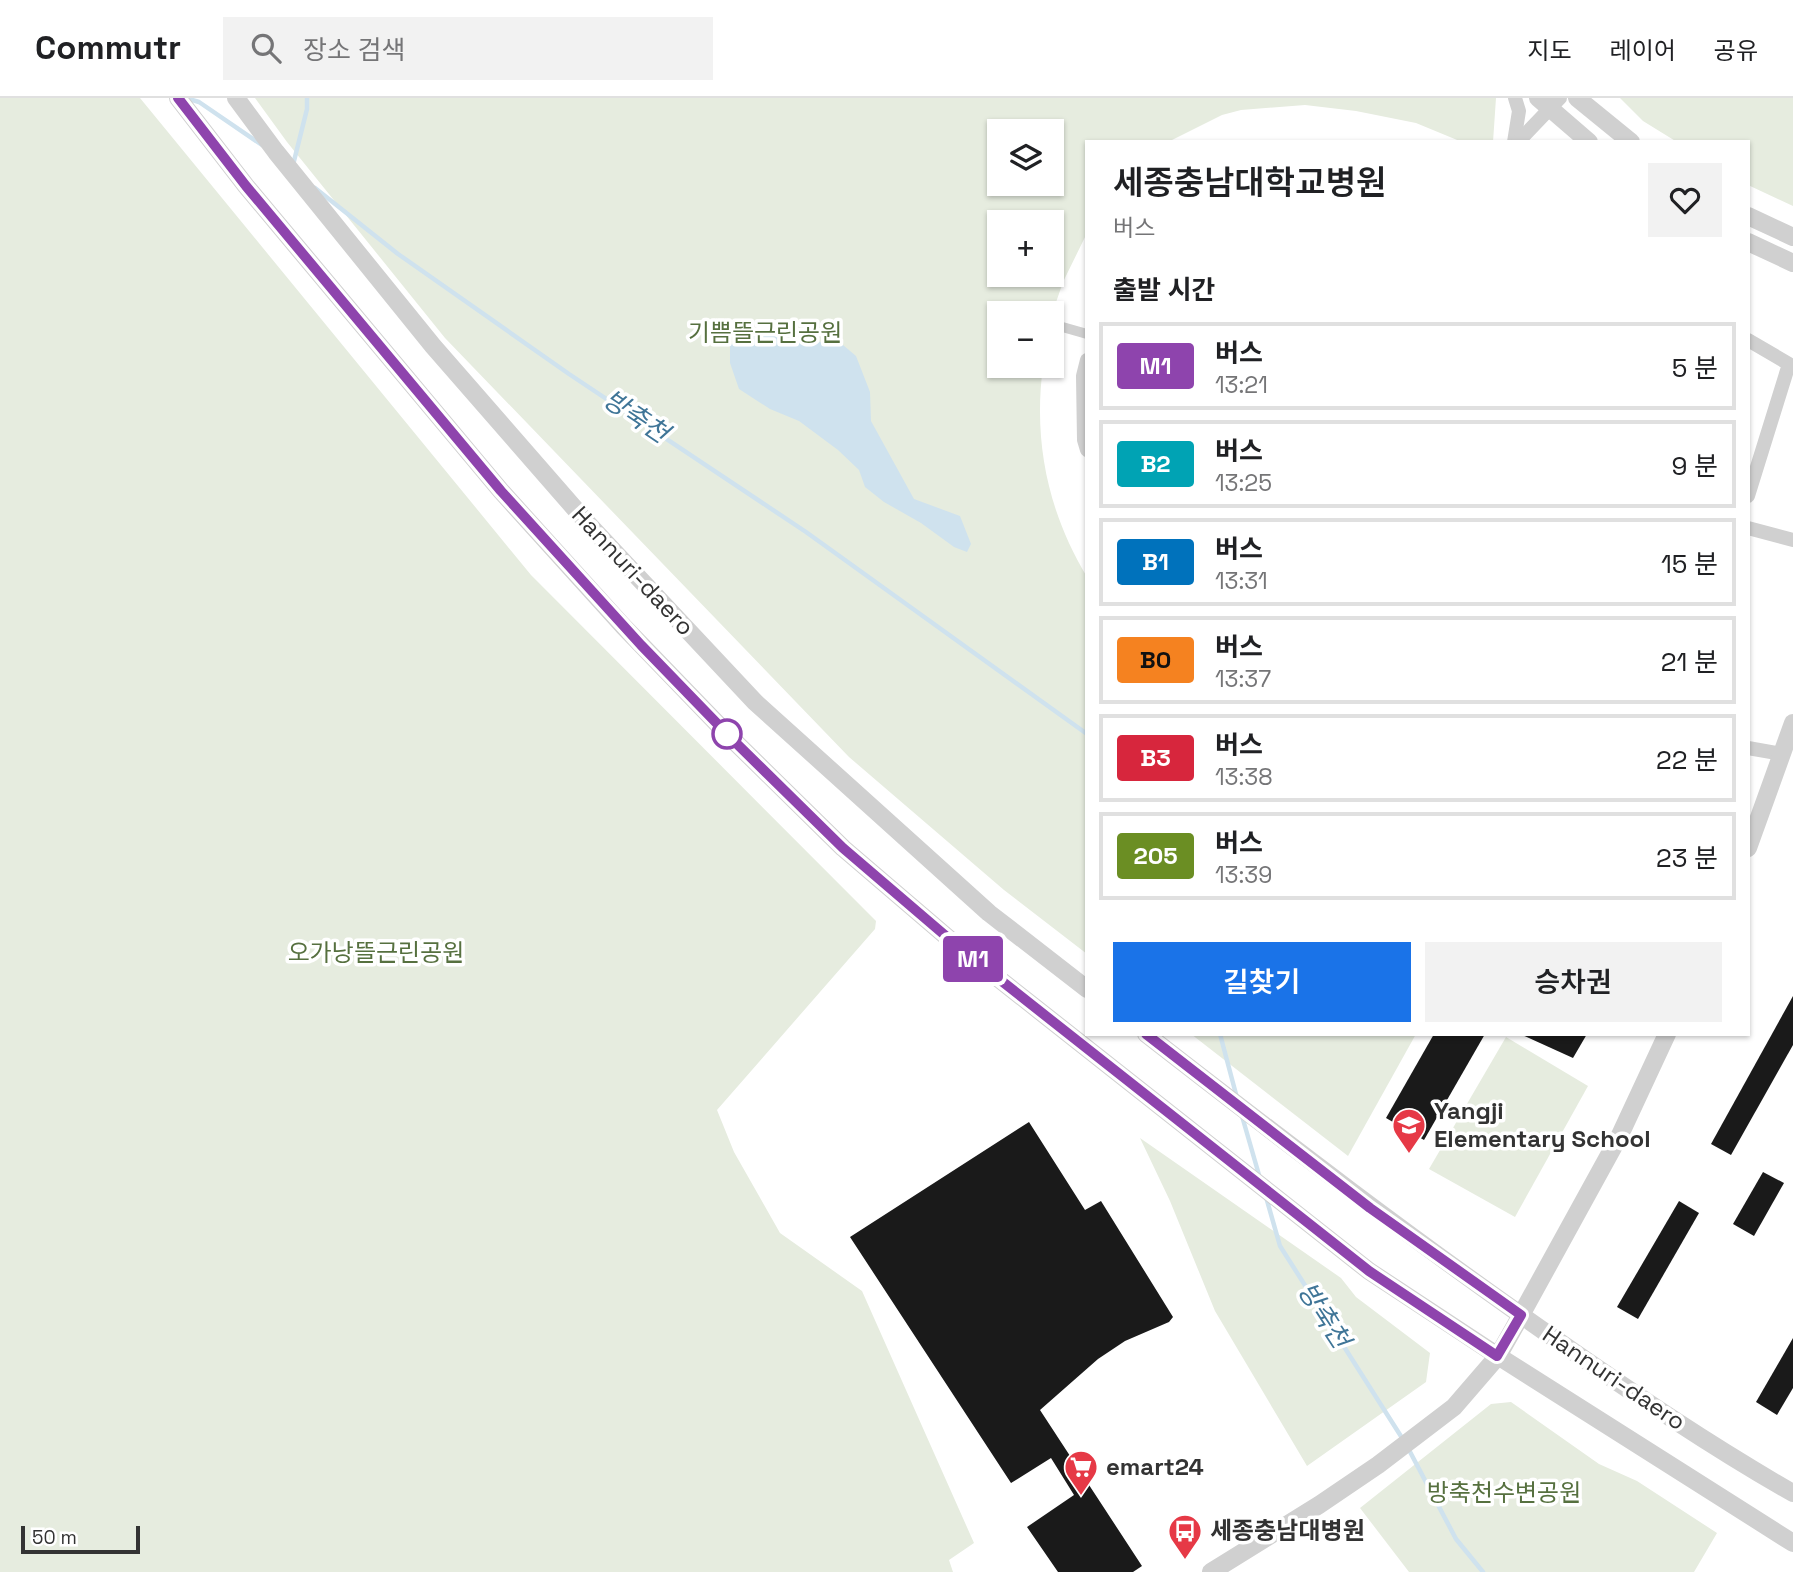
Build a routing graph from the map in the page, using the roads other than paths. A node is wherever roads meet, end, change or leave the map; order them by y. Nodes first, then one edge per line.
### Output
1 (178, 98) edge
2 (236, 98) edge
3 (1515, 98) edge
4 (1577, 98) edge
5 (1549, 102) edge
6 (1516, 140) edge
7 (1518, 140) edge
8 (1587, 140) edge
9 (1629, 140) edge
10 (1750, 217) edge
11 (1793, 237) edge
12 (1750, 243) edge
13 (1793, 263) edge
14 (1064, 327) edge
15 (1085, 333) edge
16 (1750, 341) edge
17 (1085, 374) edge
18 (1085, 443) edge
19 (1750, 490) edge
20 (1750, 529) edge
21 (1793, 540) edge
22 (1793, 723) edge
23 (1750, 748) edge
24 (1787, 756) edge
25 (1750, 843) edge
26 (1085, 987) edge
27 (1149, 1036) edge
28 (1666, 1036) edge
29 (1518, 1321) junction
30 (1497, 1356) junction
31 (1793, 1493) edge
32 (1793, 1543) edge
33 (1210, 1572) edge

1 - 30 street, Hannuri-daero
2 - 26 street, Hannuri-daero
3 - 6 street
4 - 9 street
5 - 7 street
5 - 8 street
10 - 11 street
12 - 13 street
14 - 15 street
16 - 19 street
17 - 18 street
20 - 21 street
22 - 24 street
23 - 24 street
24 - 25 street
27 - 29 street, Hannuri-daero
28 - 29 street
29 - 30 street
29 - 31 street, Hannuri-daero
30 - 32 street, Hannuri-daero
30 - 33 street

